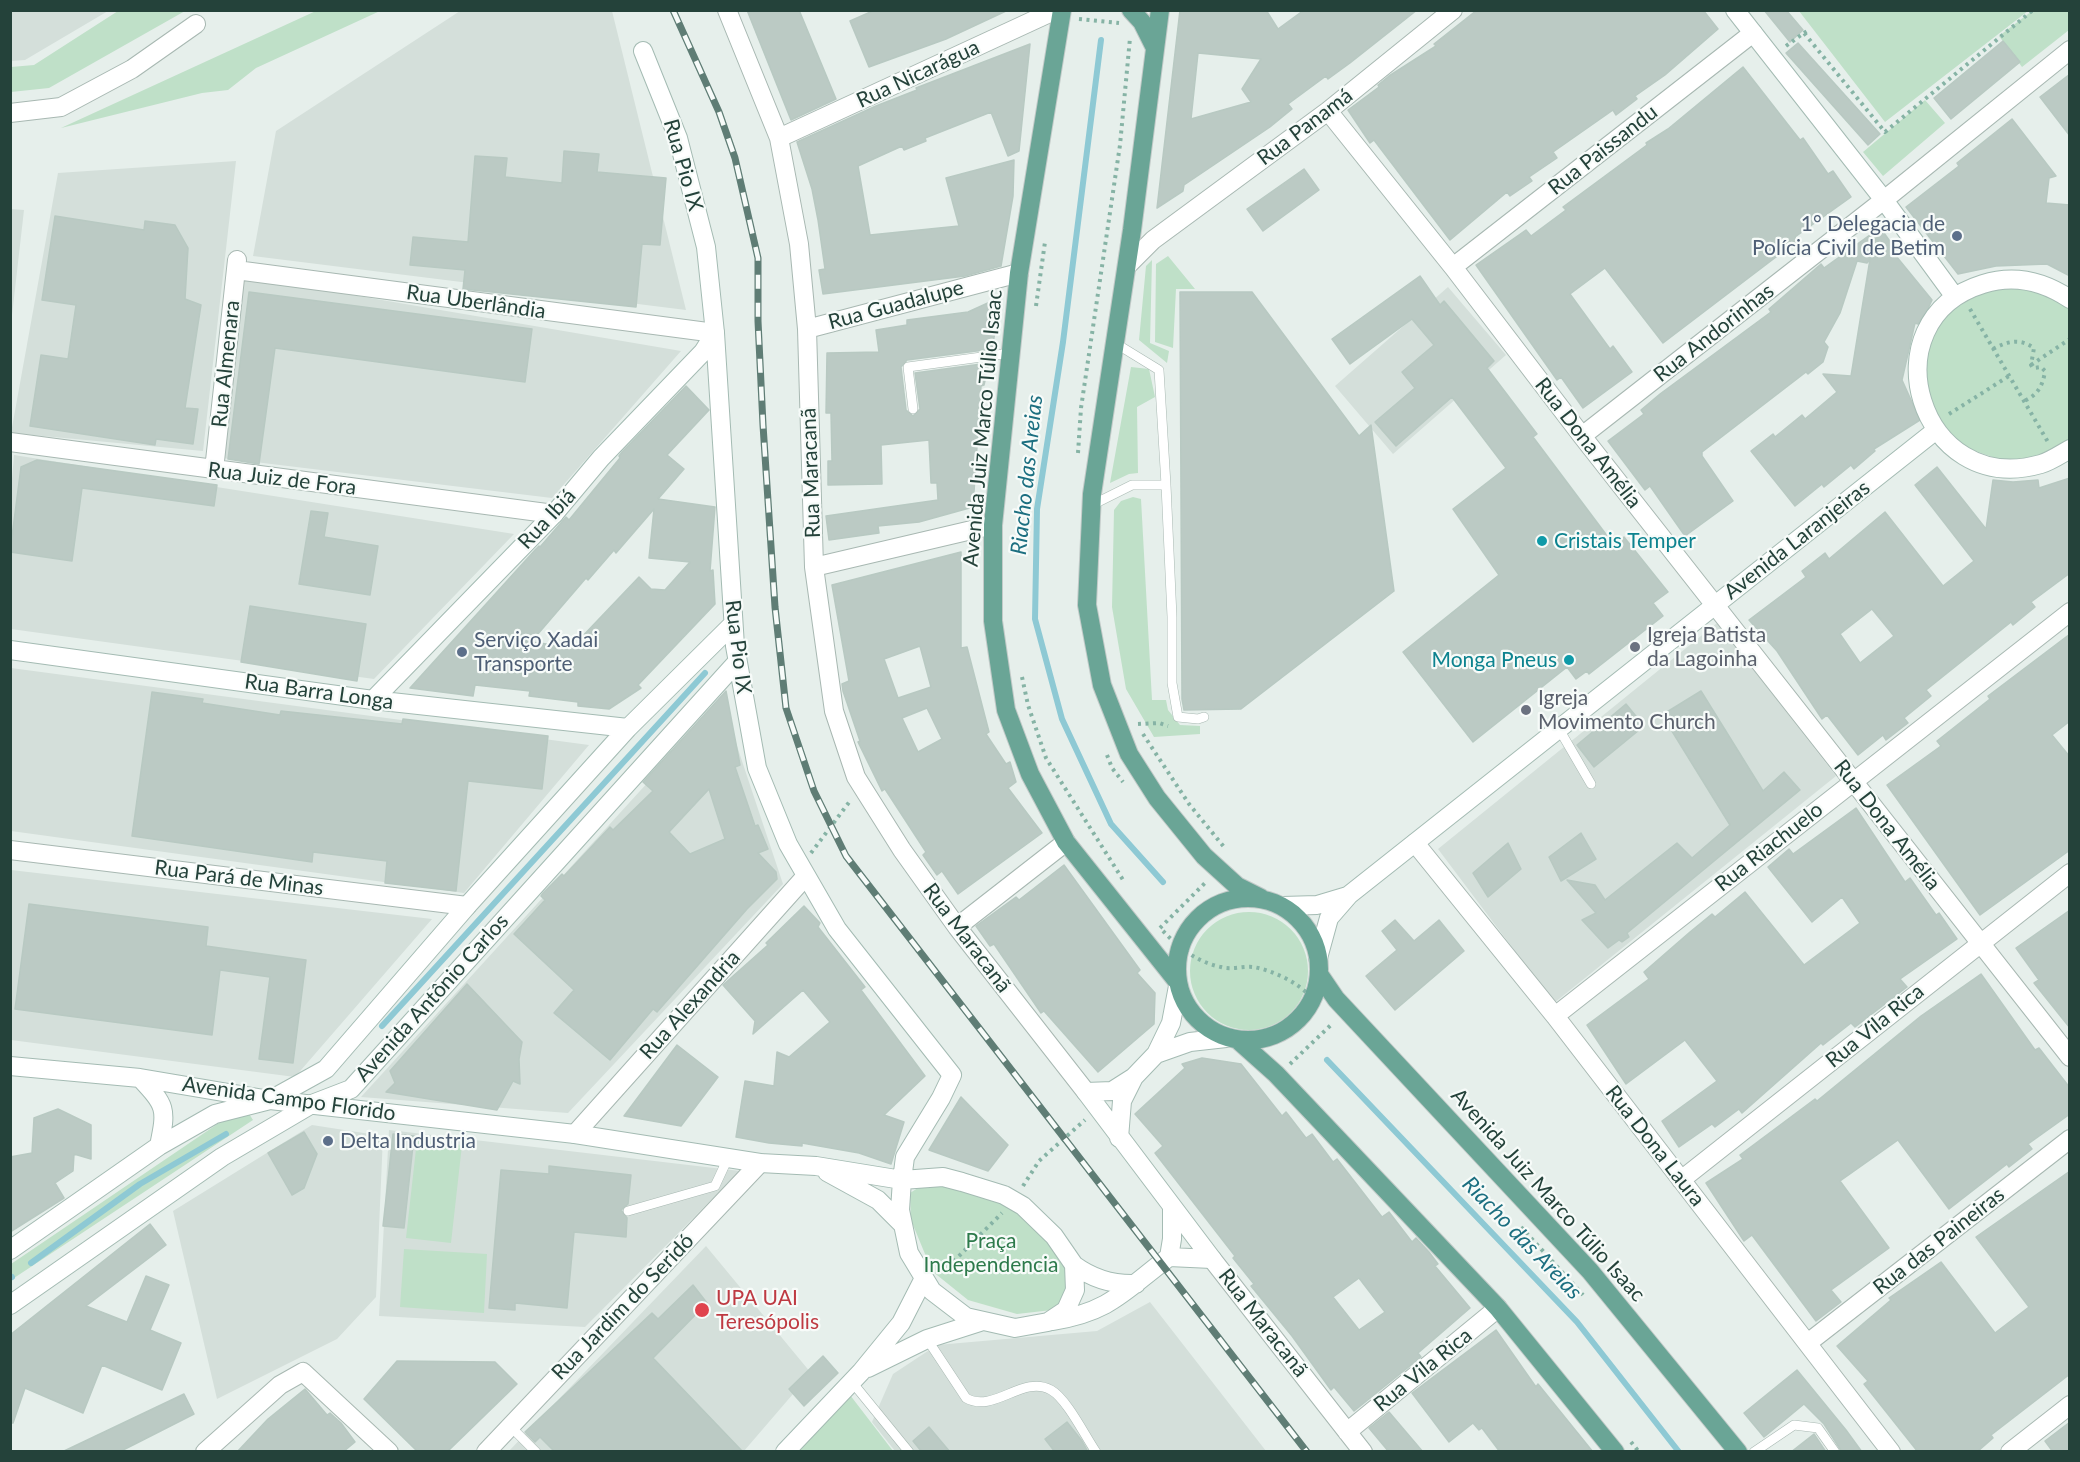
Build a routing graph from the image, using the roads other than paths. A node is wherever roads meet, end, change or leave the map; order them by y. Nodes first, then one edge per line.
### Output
1 (727, 10) edge
2 (1056, 10) edge
3 (1062, 10) edge
4 (1160, 10) edge
5 (1453, 10) edge
6 (1735, 10) edge
7 (1126, 17) edge
8 (196, 24) dead end
9 (1753, 33) junction
10 (1154, 46) junction
11 (2070, 50) edge
12 (644, 51) dead end
13 (1328, 111) junction
14 (10, 113) edge
15 (779, 138) junction
16 (1884, 200) junction
17 (1132, 230) junction
18 (1154, 240) junction
19 (237, 264) joint
20 (1127, 266) junction
21 (1453, 267) junction
22 (1019, 273) junction
23 (2070, 299) edge
24 (1961, 300) junction
25 (807, 328) junction
26 (715, 333) junction
27 (1115, 343) junction
28 (1011, 353) junction
29 (913, 408) dead end
30 (1935, 431) junction
31 (1582, 436) junction
32 (10, 442) edge
33 (2064, 444) edge
34 (214, 470) junction
35 (1166, 485) junction
36 (1092, 505) junction
37 (554, 514) junction
38 (993, 525) junction
39 (814, 567) junction
40 (1715, 606) junction
41 (2070, 612) edge
42 (733, 624) junction
43 (10, 650) edge
44 (737, 663) junction
45 (373, 700) junction
46 (1204, 717) dead end
47 (628, 728) junction
48 (1559, 729) junction
49 (1852, 781) junction
50 (1590, 784) dead end
51 (1066, 842) junction
52 (1415, 843) junction
53 (10, 850) edge
54 (803, 872) junction
55 (2070, 873) edge
56 (1349, 895) junction
57 (1262, 898) junction
58 (467, 906) junction
59 (1283, 906) junction
60 (957, 927) junction
61 (1979, 943) junction
62 (1319, 966) junction
63 (1177, 983) junction
64 (1555, 1016) junction
65 (1232, 1039) junction
66 (1156, 1054) junction
67 (2070, 1058) edge
68 (10, 1066) edge
69 (1134, 1077) junction
70 (140, 1078) junction
71 (1086, 1092) junction
72 (270, 1100) junction
73 (312, 1104) junction
74 (575, 1134) junction
75 (1119, 1138) junction
76 (2070, 1139) edge
77 (159, 1146) junction
78 (728, 1158) junction
79 (760, 1163) junction
80 (816, 1166) junction
81 (902, 1180) junction
82 (1681, 1180) junction
83 (1172, 1207) junction
84 (628, 1211) dead end
85 (902, 1223) junction
86 (10, 1250) edge
87 (1169, 1257) junction
88 (1212, 1259) junction
89 (1074, 1264) junction
90 (923, 1280) junction
91 (1136, 1284) junction
92 (10, 1305) edge
93 (1498, 1308) junction
94 (980, 1322) junction
95 (1048, 1322) junction
96 (927, 1339) junction
97 (1809, 1342) junction
98 (857, 1377) junction
99 (2070, 1405) edge
100 (510, 1426) junction
101 (1347, 1432) junction
102 (205, 1452) edge
103 (389, 1452) edge
104 (486, 1452) edge
105 (536, 1452) edge
106 (785, 1452) edge
107 (909, 1452) edge
108 (1095, 1452) edge
109 (1363, 1452) edge
110 (1615, 1452) edge
111 (1738, 1452) edge
112 (1754, 1452) edge
113 (1835, 1452) edge
114 (1892, 1452) edge
115 (2010, 1452) edge

1 - 15 street, Rua Maracanã
2 - 15 street, Rua Nicarágua
3 - 22 main road, Avenida Juiz Marco Túlio Isaac
4 - 10 main road
5 - 13 street, Rua Panamá
6 - 9 street
7 - 10 main road
8 - 14 street
9 - 16 street
9 - 21 street, Rua Paissandu
10 - 17 main road
11 - 16 street, Rua Andorinhas
12 - 26 street, Rua Pio IX
13 - 18 street, Rua Panamá
13 - 21 street, Rua Dona Amélia
15 - 25 street, Rua Maracanã
16 - 24 street
16 - 31 street, Rua Andorinhas
17 - 18 street
17 - 20 main road
18 - 20 street, Rua Panamá
19 - 26 street, Rua Uberlândia
19 - 34 street, Rua Almenara
20 - 27 main road
21 - 31 street, Rua Dona Amélia
22 - 25 street, Rua Guadalupe
22 - 28 main road, Avenida Juiz Marco Túlio Isaac
23 - 24 street
24 - 30 street
25 - 39 street, Rua Maracanã
26 - 37 street, Rua Ibiá
26 - 42 street, Rua Pio IX
27 - 35 lane
27 - 36 main road
28 - 29 lane
28 - 38 main road, Avenida Juiz Marco Túlio Isaac
30 - 33 street
30 - 40 street, Avenida Laranjeiras
31 - 40 street, Rua Dona Amélia
32 - 34 street, Rua Juiz de Fora
34 - 37 street, Rua Juiz de Fora
35 - 36 lane
35 - 46 lane
36 - 57 main road
37 - 45 street, Rua Ibiá
38 - 39 street
38 - 51 main road, Avenida Juiz Marco Túlio Isaac
39 - 60 street, Rua Maracanã
40 - 48 street, Avenida Laranjeiras
40 - 49 street, Rua Dona Amélia
41 - 49 street, Rua Riachuelo
42 - 44 street, Rua Pio IX
42 - 47 street, Avenida Antônio Carlos
43 - 45 street, Rua Barra Longa
44 - 54 street, Rua Pio IX
44 - 73 street, Avenida Antônio Carlos
45 - 47 street, Rua Barra Longa
47 - 58 street, Avenida Antônio Carlos
48 - 50 lane
48 - 52 street, Avenida Laranjeiras
49 - 61 street, Rua Dona Amélia
49 - 64 street, Rua Riachuelo
51 - 60 street
51 - 63 main road, Avenida Juiz Marco Túlio Isaac
52 - 56 street, Avenida Laranjeiras
52 - 64 street, Rua Dona Laura
53 - 58 street, Rua Pará de Minas
54 - 74 street, Rua Alexandria
54 - 81 street, Rua Pio IX
55 - 61 street, Rua Vila Rica
56 - 59 street, Avenida Laranjeiras
56 - 62 street, Avenida Laranjeiras
57 - 59 main road
57 - 63 main road
58 - 72 street, Avenida Antônio Carlos
59 - 62 main road, Avenida Juiz Marco Túlio Isaac
60 - 71 street, Rua Maracanã
61 - 67 street, Rua Dona Amélia
61 - 82 street, Rua Vila Rica
62 - 65 main road
62 - 111 main road, Avenida Juiz Marco Túlio Isaac
63 - 65 main road, Avenida Juiz Marco Túlio Isaac
63 - 66 street
64 - 82 street, Rua Dona Laura
65 - 66 street
65 - 93 main road
66 - 69 street
68 - 70 street, Avenida Campo Florido
69 - 71 street
69 - 75 street
70 - 72 street, Avenida Campo Florido
70 - 77 street
71 - 75 street, Rua Maracanã
72 - 73 street, Avenida Campo Florido
72 - 77 street, Avenida Antônio Carlos
73 - 74 street, Avenida Campo Florido
73 - 92 street, Avenida Antônio Carlos
74 - 78 street, Avenida Campo Florido
75 - 83 street, Rua Maracanã
76 - 97 street, Rua das Paineiras
77 - 86 street, Avenida Antônio Carlos
78 - 79 street, Avenida Campo Florido
78 - 84 lane
79 - 80 street, Avenida Campo Florido
79 - 100 street, Rua Jardim do Seridó
80 - 81 street, Avenida Campo Florido
80 - 85 street
81 - 85 street
81 - 89 street
82 - 97 street, Rua Dona Laura
83 - 87 street
83 - 88 street, Rua Maracanã
85 - 90 street
87 - 88 street
87 - 91 street
88 - 101 street, Rua Maracanã
89 - 91 street
89 - 95 street
90 - 94 street
90 - 98 street
91 - 95 street
93 - 101 street, Rua Vila Rica
93 - 110 main road
94 - 95 street
94 - 96 street
96 - 98 street
96 - 108 lane
97 - 114 street, Rua Dona Laura
98 - 106 street
98 - 107 lane
99 - 115 street
100 - 104 street, Rua Jardim do Seridó
100 - 105 lane
101 - 109 street, Rua Maracanã
102 - 103 street
112 - 113 lane

